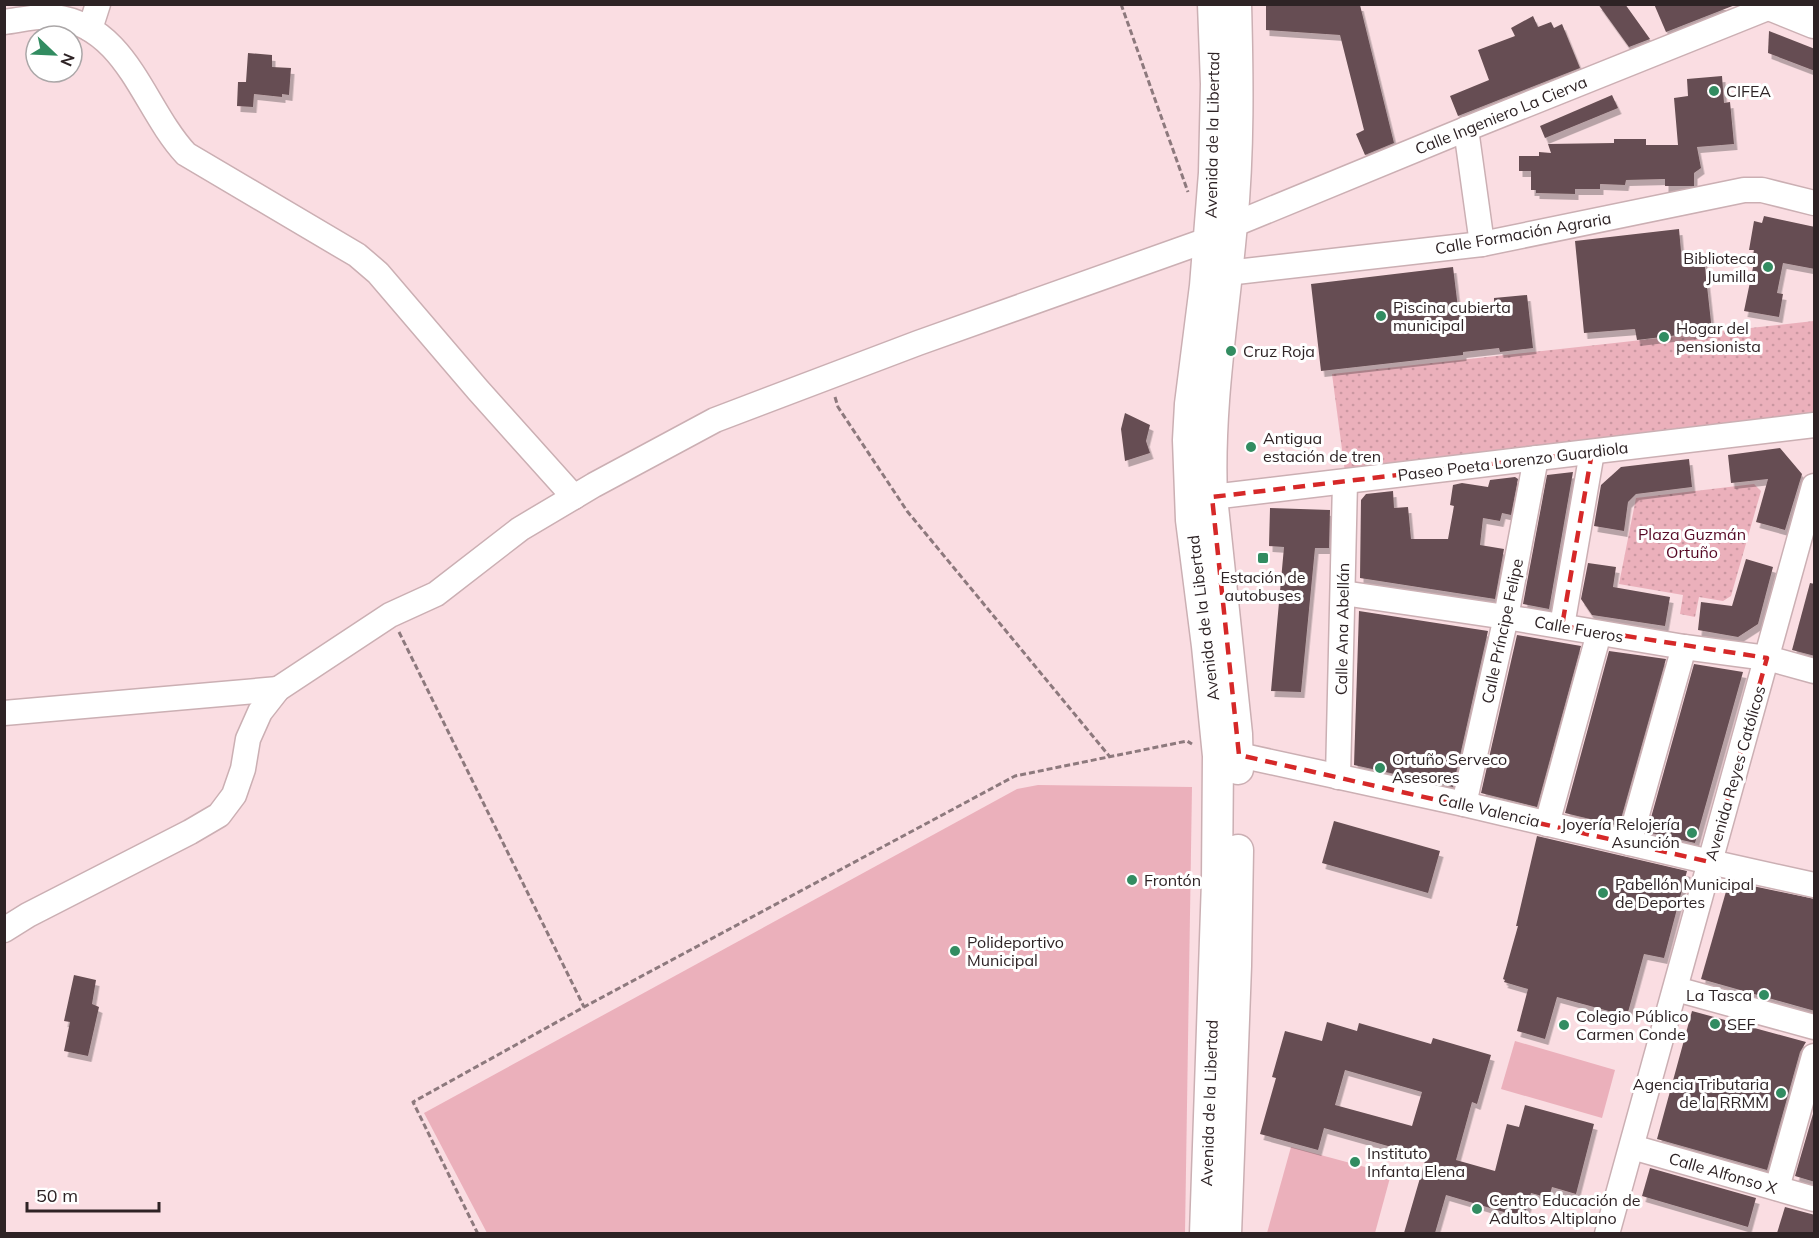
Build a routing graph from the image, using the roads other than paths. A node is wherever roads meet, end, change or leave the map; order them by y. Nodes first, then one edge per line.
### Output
1 (98, 4) edge
2 (1213, 4) edge
3 (1236, 4) edge
4 (1787, 11) edge
5 (4, 22) edge
6 (90, 28) junction
7 (1466, 129) junction
8 (1815, 203) edge
9 (1233, 221) junction
10 (1209, 241) junction
11 (1482, 244) junction
12 (1227, 273) junction
13 (1815, 425) edge
14 (1592, 452) junction
15 (1536, 458) junction
16 (1345, 482) junction
17 (1815, 486) edge
18 (574, 497) junction
19 (1212, 497) junction
20 (1343, 593) junction
21 (1506, 617) junction
22 (1562, 626) junction
23 (1599, 633) junction
24 (1684, 647) junction
25 (1767, 658) junction
26 (1815, 671) edge
27 (278, 689) junction
28 (4, 712) edge
29 (1228, 755) junction
30 (1338, 777) junction
31 (1464, 804) junction
32 (1547, 824) junction
33 (1629, 843) junction
34 (1710, 862) junction
35 (1815, 885) edge
36 (4, 930) edge
37 (1676, 989) junction
38 (1815, 1027) edge
39 (1815, 1056) edge
40 (1632, 1147) junction
41 (1777, 1188) junction
42 (1815, 1199) edge
43 (1204, 1233) edge
44 (1226, 1233) edge
45 (1607, 1233) edge

1 - 6 street
2 - 10 main road, Avenida de la Libertad
3 - 9 main road
4 - 7 street, Calle Ingeniero La Cierva
5 - 6 street
6 - 18 street
7 - 9 street, Calle Ingeniero La Cierva
7 - 11 street
8 - 11 street, Calle Formación Agraria
9 - 12 main road
10 - 18 street
10 - 29 main road, Avenida de la Libertad
11 - 12 street, Calle Formación Agraria
12 - 19 main road
13 - 14 street, Paseo Poeta Lorenzo Guardiola
14 - 15 street, Paseo Poeta Lorenzo Guardiola
14 - 22 street
15 - 16 street, Paseo Poeta Lorenzo Guardiola
15 - 21 street, Calle Príncipe Felipe
16 - 19 street, Paseo Poeta Lorenzo Guardiola
16 - 20 street, Calle Ana Abellán
17 - 25 street, Avenida Reyes Católicos
18 - 27 street
19 - 29 main road
20 - 21 street, Calle Fueros
20 - 30 street, Calle Ana Abellán
21 - 22 street, Calle Fueros
21 - 31 street, Calle Príncipe Felipe
22 - 23 street, Calle Fueros
23 - 24 street, Calle Fueros
23 - 32 street
24 - 25 street, Calle Fueros
24 - 33 street
25 - 26 street, Calle Fueros
25 - 34 street, Avenida Reyes Católicos
27 - 28 street
27 - 36 street
29 - 30 street, Calle Valencia
29 - 43 main road, Avenida de la Libertad
29 - 44 main road
30 - 31 street, Calle Valencia
31 - 32 street, Calle Valencia
32 - 33 street, Calle Valencia
33 - 34 street, Calle Valencia
34 - 35 street, Calle Valencia
34 - 37 street, Avenida Reyes Católicos
37 - 38 street
37 - 40 street, Avenida Reyes Católicos
39 - 41 street
40 - 41 street, Calle Alfonso X
40 - 45 street, Avenida Reyes Católicos
41 - 42 street, Calle Alfonso X

